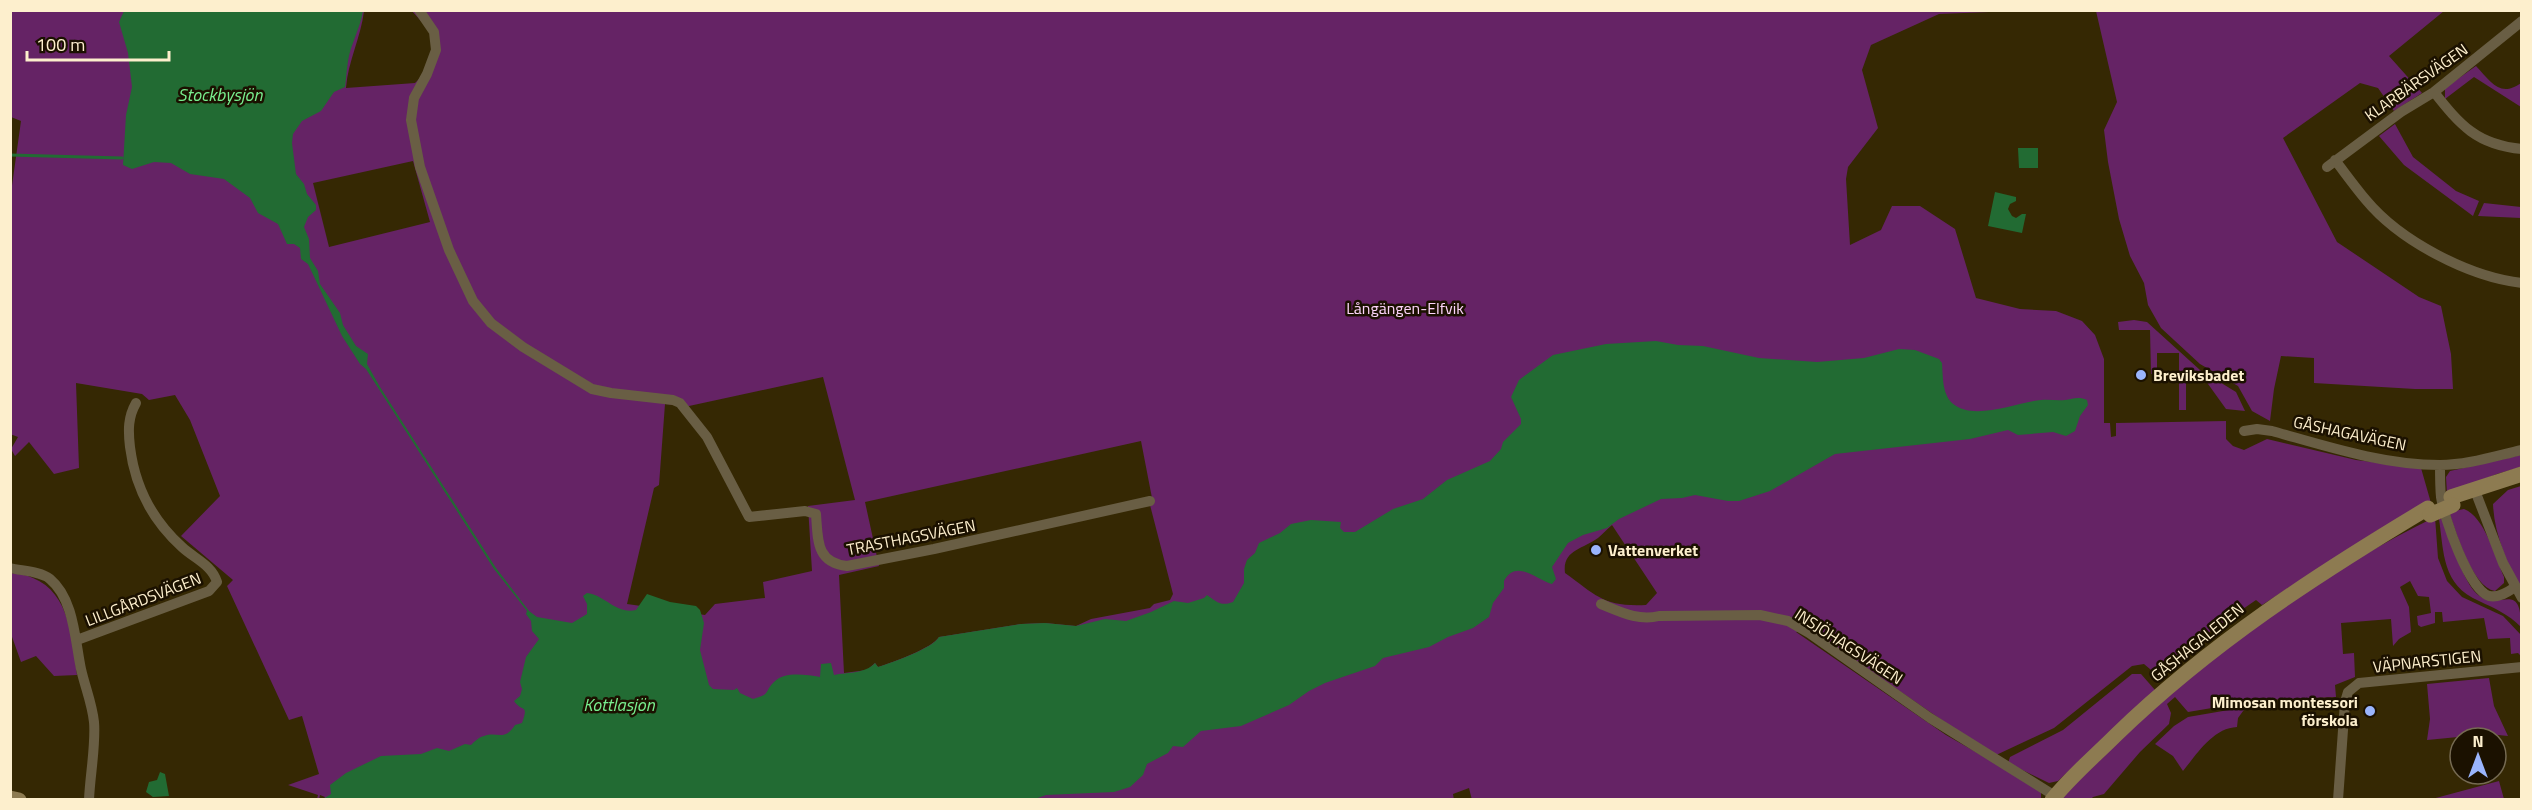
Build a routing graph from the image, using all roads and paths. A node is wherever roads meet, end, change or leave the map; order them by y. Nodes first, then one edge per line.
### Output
1 (419, 10) edge
2 (2522, 21) edge
3 (2434, 92) junction
4 (2522, 149) edge
5 (2522, 283) edge
6 (136, 402) dead end
7 (2244, 430) dead end
8 (2522, 450) edge
9 (2440, 465) junction
10 (2522, 474) edge
11 (2522, 482) edge
12 (2476, 492) junction
13 (1150, 501) dead end
14 (10, 568) edge
15 (2515, 587) junction
16 (2522, 598) edge
17 (1601, 604) dead end
18 (77, 640) junction
19 (2522, 667) edge
20 (10, 798) edge
21 (2054, 798) edge
22 (19, 800) edge
23 (89, 800) edge
24 (2338, 800) edge

1 - 13 street, TRASTHAGSVÄGEN
2 - 3 street, KLARBÄRSVÄGEN
3 - 4 street
3 - 5 street, KLARBÄRSVÄGEN
6 - 18 street, LILLGÅRDSVÄGEN
7 - 9 street, GÅSHAGAVÄGEN
8 - 9 street, GÅSHAGAVÄGEN
9 - 15 street
10 - 12 main road, GÅSHAGALEDEN
11 - 12 main road, GÅSHAGALEDEN
12 - 15 street
12 - 21 main road, GÅSHAGALEDEN
14 - 18 street
15 - 16 street
17 - 21 street, INSJÖHAGSVÄGEN
18 - 23 street
19 - 24 street, VÄPNARSTIGEN
20 - 22 main road

